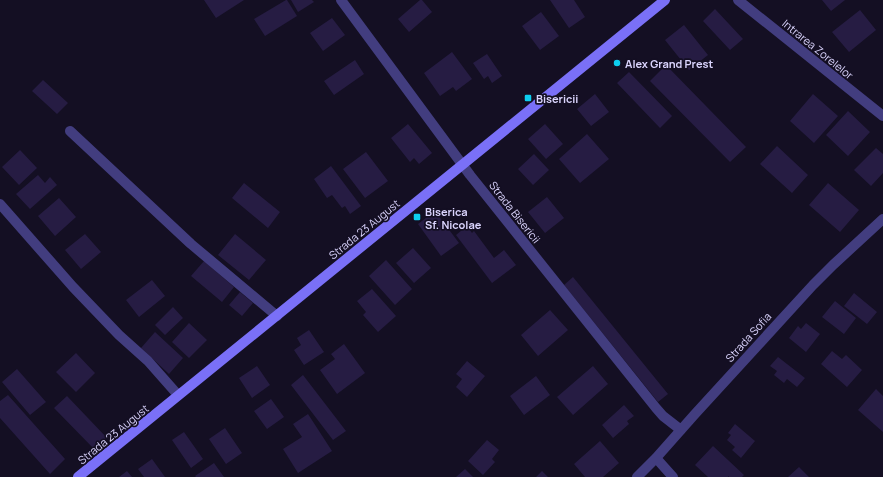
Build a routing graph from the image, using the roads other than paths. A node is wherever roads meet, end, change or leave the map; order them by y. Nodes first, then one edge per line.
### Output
1 (341, 0) edge
2 (665, 0) edge
3 (738, 0) edge
4 (883, 116) edge
5 (70, 131) dead end
6 (463, 165) junction
7 (0, 204) edge
8 (883, 219) edge
9 (277, 316) junction
10 (178, 396) junction
11 (681, 430) junction
12 (656, 458) junction
13 (78, 477) edge
14 (637, 477) edge
15 (673, 477) edge

1 - 6 street, Strada Bisericii
2 - 6 main road, Strada 23 August
3 - 4 street, Intrarea Zorelelor
5 - 9 street
6 - 9 main road, Strada 23 August
6 - 11 street, Strada Bisericii
7 - 10 street
8 - 11 street, Strada Sofia
9 - 10 main road, Strada 23 August
10 - 13 main road, Strada 23 August
11 - 12 street, Strada Sofia
12 - 14 street, Strada Sofia
12 - 15 street

